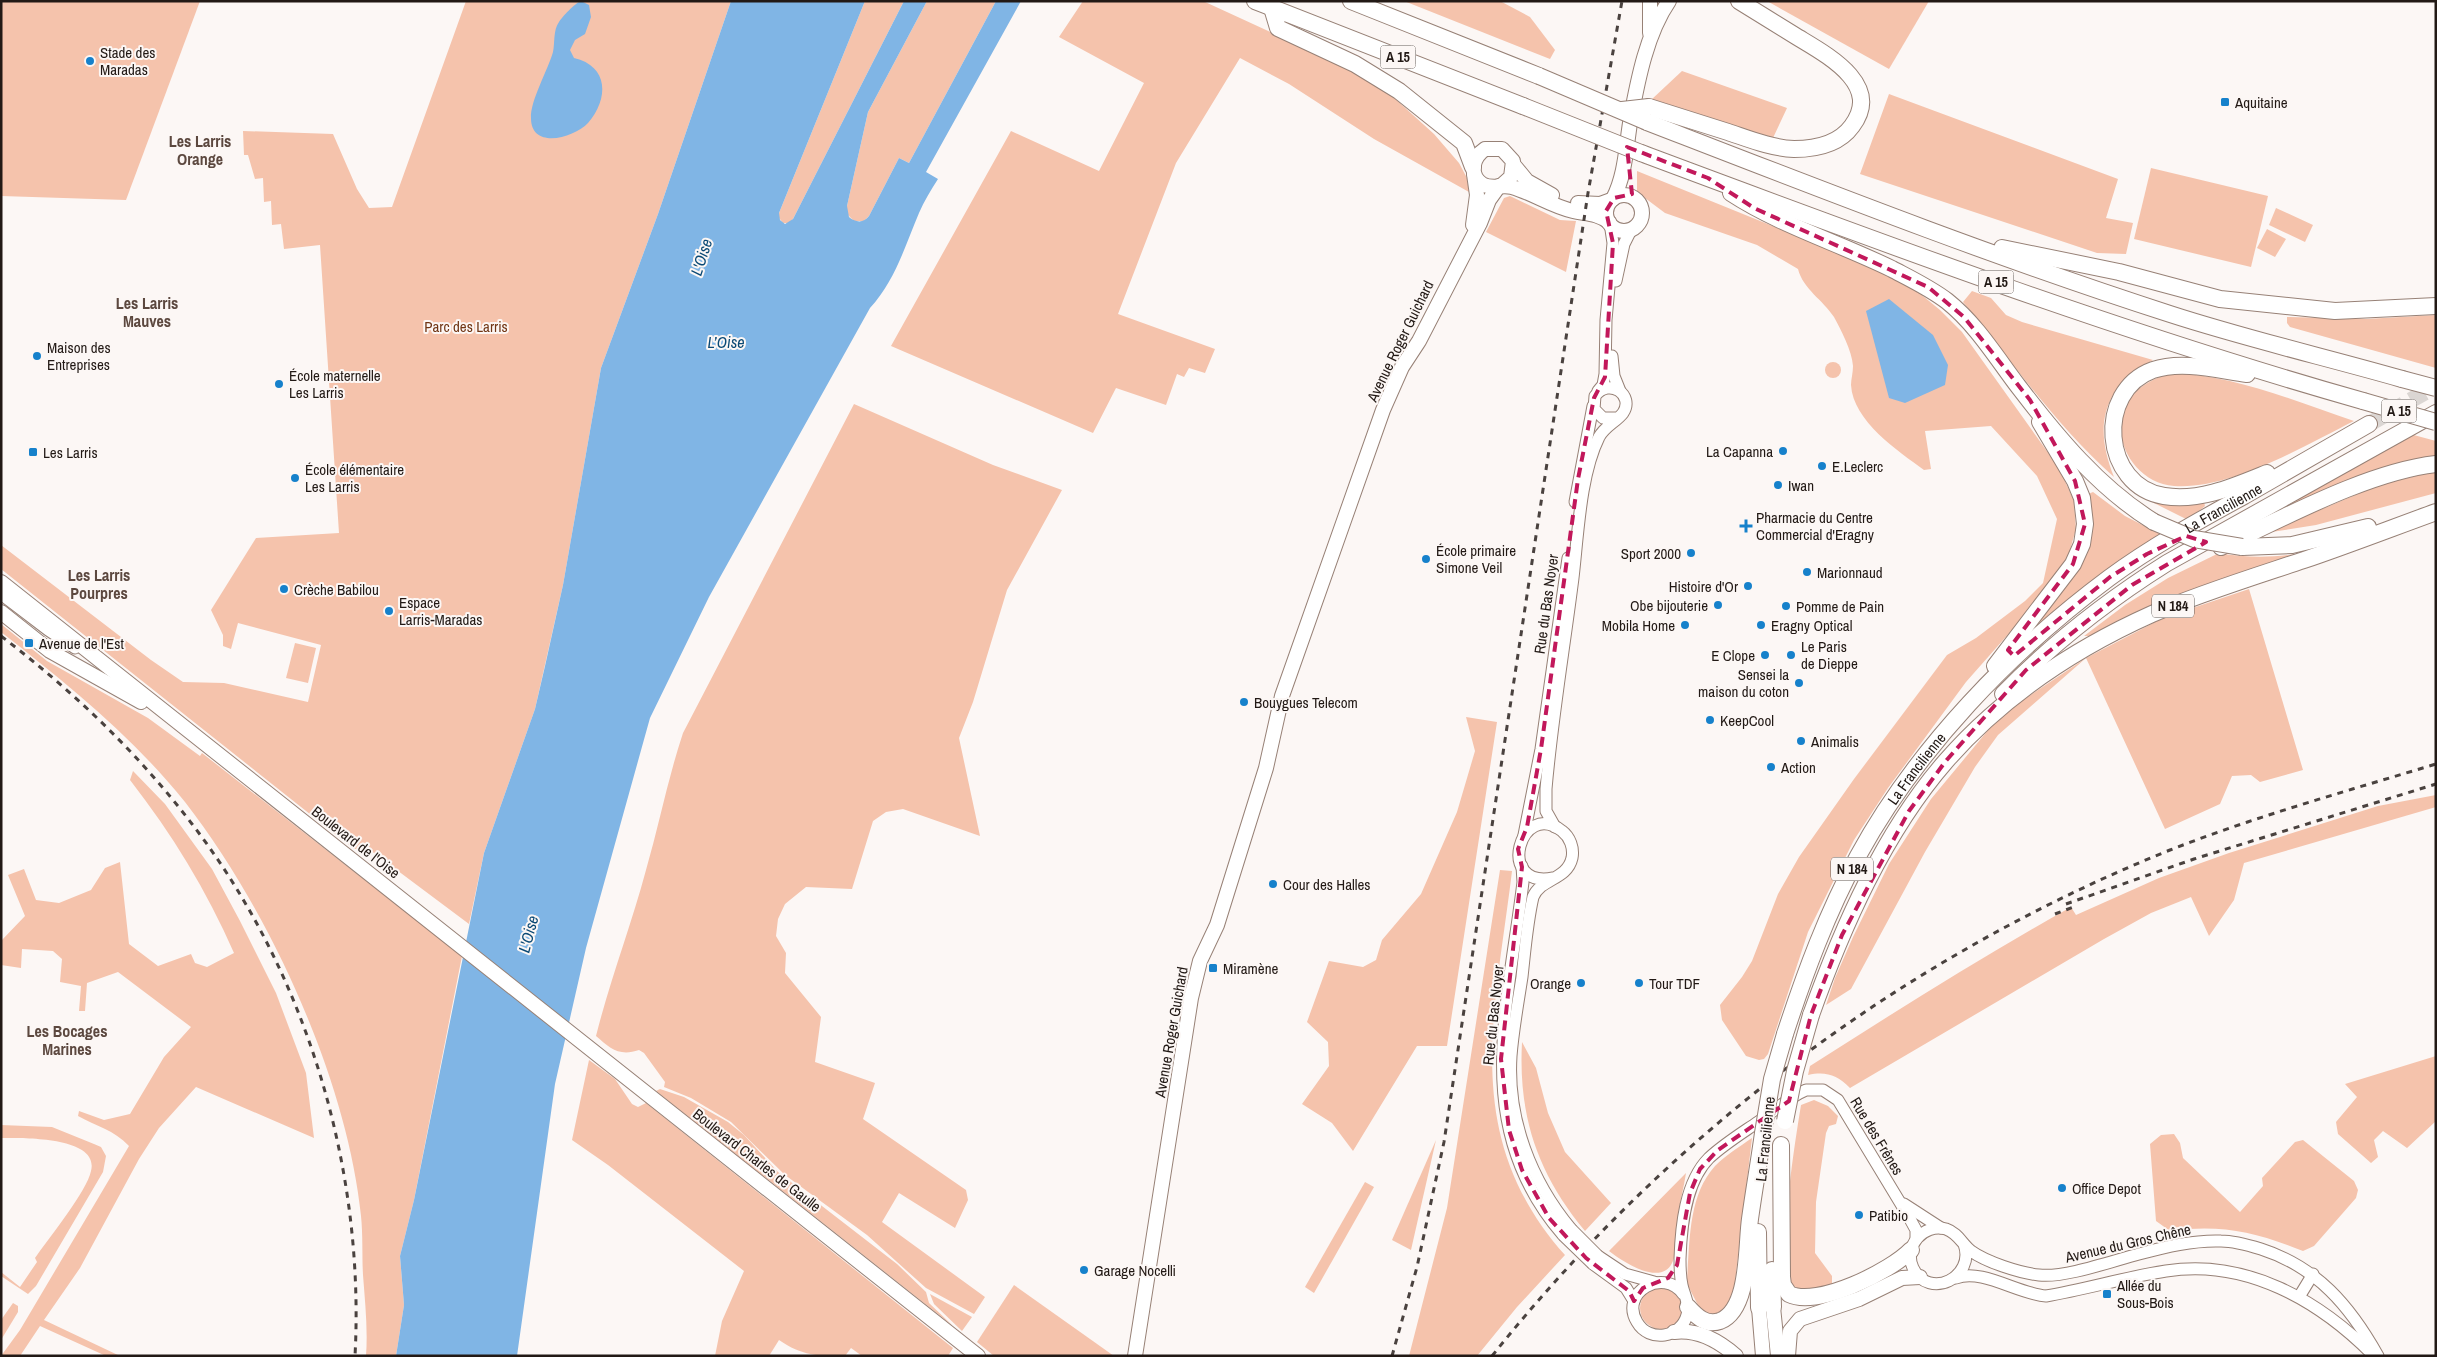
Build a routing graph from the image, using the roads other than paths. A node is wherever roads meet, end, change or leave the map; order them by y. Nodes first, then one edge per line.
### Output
1 (1255, 1) edge
2 (1352, 1) edge
3 (1650, 1) edge
4 (1669, 1) edge
5 (1739, 1) edge
6 (1272, 8) junction
7 (1649, 44) junction
8 (1648, 114) junction
9 (1634, 152) junction
10 (1513, 164) junction
11 (1474, 169) junction
12 (1708, 178) junction
13 (1500, 186) junction
14 (1612, 200) junction
15 (1637, 201) junction
16 (1609, 223) junction
17 (1632, 228) junction
18 (1944, 235) junction
19 (1470, 240) junction
20 (2436, 306) edge
21 (2287, 380) junction
22 (2436, 388) edge
23 (1598, 391) junction
24 (1620, 391) junction
25 (2030, 400) junction
26 (2436, 402) edge
27 (1593, 406) junction
28 (2436, 413) edge
29 (1616, 418) junction
30 (2436, 422) edge
31 (2436, 464) edge
32 (2436, 510) edge
33 (2147, 554) junction
34 (1, 582) edge
35 (1, 594) edge
36 (1, 612) edge
37 (2095, 614) junction
38 (117, 674) junction
39 (176, 721) junction
40 (1952, 722) junction
41 (1945, 762) junction
42 (1556, 827) junction
43 (1524, 835) junction
44 (1522, 866) junction
45 (1553, 878) junction
46 (516, 990) joint
47 (1763, 1133) junction
48 (1781, 1145) junction
49 (1900, 1202) junction
50 (1942, 1228) junction
51 (1567, 1232) junction
52 (1913, 1244) junction
53 (1964, 1244) junction
54 (1680, 1256) junction
55 (1596, 1260) junction
56 (2313, 1274) junction
57 (1920, 1277) junction
58 (1956, 1278) junction
59 (1657, 1282) junction
60 (2299, 1297) junction
61 (1686, 1300) junction
62 (1634, 1301) junction
63 (1766, 1307) junction
64 (1674, 1332) junction
65 (975, 1354) edge
66 (1135, 1356) edge
67 (1736, 1356) edge
68 (1763, 1356) edge
69 (1778, 1356) edge
70 (1788, 1356) edge
71 (2374, 1356) edge
72 (2378, 1356) edge

1 - 6 highway, A 15
2 - 8 highway, A 15, bridge
3 - 7 main road
4 - 7 main road
5 - 8 highway
6 - 9 highway, A 15, bridge
6 - 11 highway
7 - 9 main road
8 - 18 highway, A 15
9 - 12 highway, A 15
9 - 14 main road
9 - 15 main road
10 - 11 main road
10 - 13 main road
10 - 14 main road
11 - 13 main road
11 - 19 main road, Avenue Roger Guichard
12 - 21 highway, A 15
12 - 25 highway
13 - 16 main road
13 - 19 main road, Avenue Roger Guichard
14 - 15 main road
14 - 16 main road
15 - 17 main road
16 - 17 main road
16 - 23 street
17 - 24 street
18 - 20 highway
18 - 22 highway, A 15, bridge
19 - 66 main road, Avenue Roger Guichard
21 - 30 highway, A 15, bridge
21 - 33 highway, La Francilienne / N 184
23 - 24 street
23 - 27 street
24 - 29 street
25 - 32 highway, bridge
25 - 40 highway
26 - 33 highway
27 - 29 street
27 - 43 street, Rue du Bas Noyer
28 - 37 highway
29 - 42 street, Rue du Bas Noyer
31 - 37 highway
32 - 41 highway, La Francilienne / N 184
33 - 40 highway, La Francilienne / N 184
34 - 38 main road, Boulevard de l'Oise
35 - 38 street
36 - 39 main road, Boulevard de l'Oise
37 - 41 highway
38 - 39 main road, Boulevard de l'Oise
39 - 46 main road, Boulevard de l'Oise
40 - 47 highway, La Francilienne / N 184, bridge
41 - 48 highway, La Francilienne / N 184, bridge
42 - 43 street
42 - 45 street
43 - 44 street
44 - 45 street
44 - 51 street, Rue du Bas Noyer
45 - 51 street, Rue du Bas Noyer
46 - 65 main road, Boulevard Charles de Gaulle
47 - 61 highway
47 - 63 highway, La Francilienne / N 184
48 - 52 highway
48 - 63 highway, La Francilienne / N 184
49 - 50 street, Rue des Frênes
49 - 52 street, Rue des Frênes
49 - 54 street, Rue des Frênes
50 - 52 street
50 - 53 street
51 - 55 street, Rue du Bas Noyer, bridge
52 - 57 street
53 - 56 street, Avenue du Gros Chêne
53 - 58 street
54 - 59 street, Rue des Frênes
54 - 61 street, Rue des Frênes
55 - 59 street, Rue du Bas Noyer
55 - 62 street, Rue du Bas Noyer
56 - 60 street
56 - 72 street, Avenue du Gros Chêne
57 - 58 street
57 - 70 main road
58 - 60 street
59 - 61 street
59 - 62 street
60 - 71 street
61 - 64 street
62 - 64 street
63 - 68 main road, N 184
63 - 69 main road, N 184
64 - 67 main road

